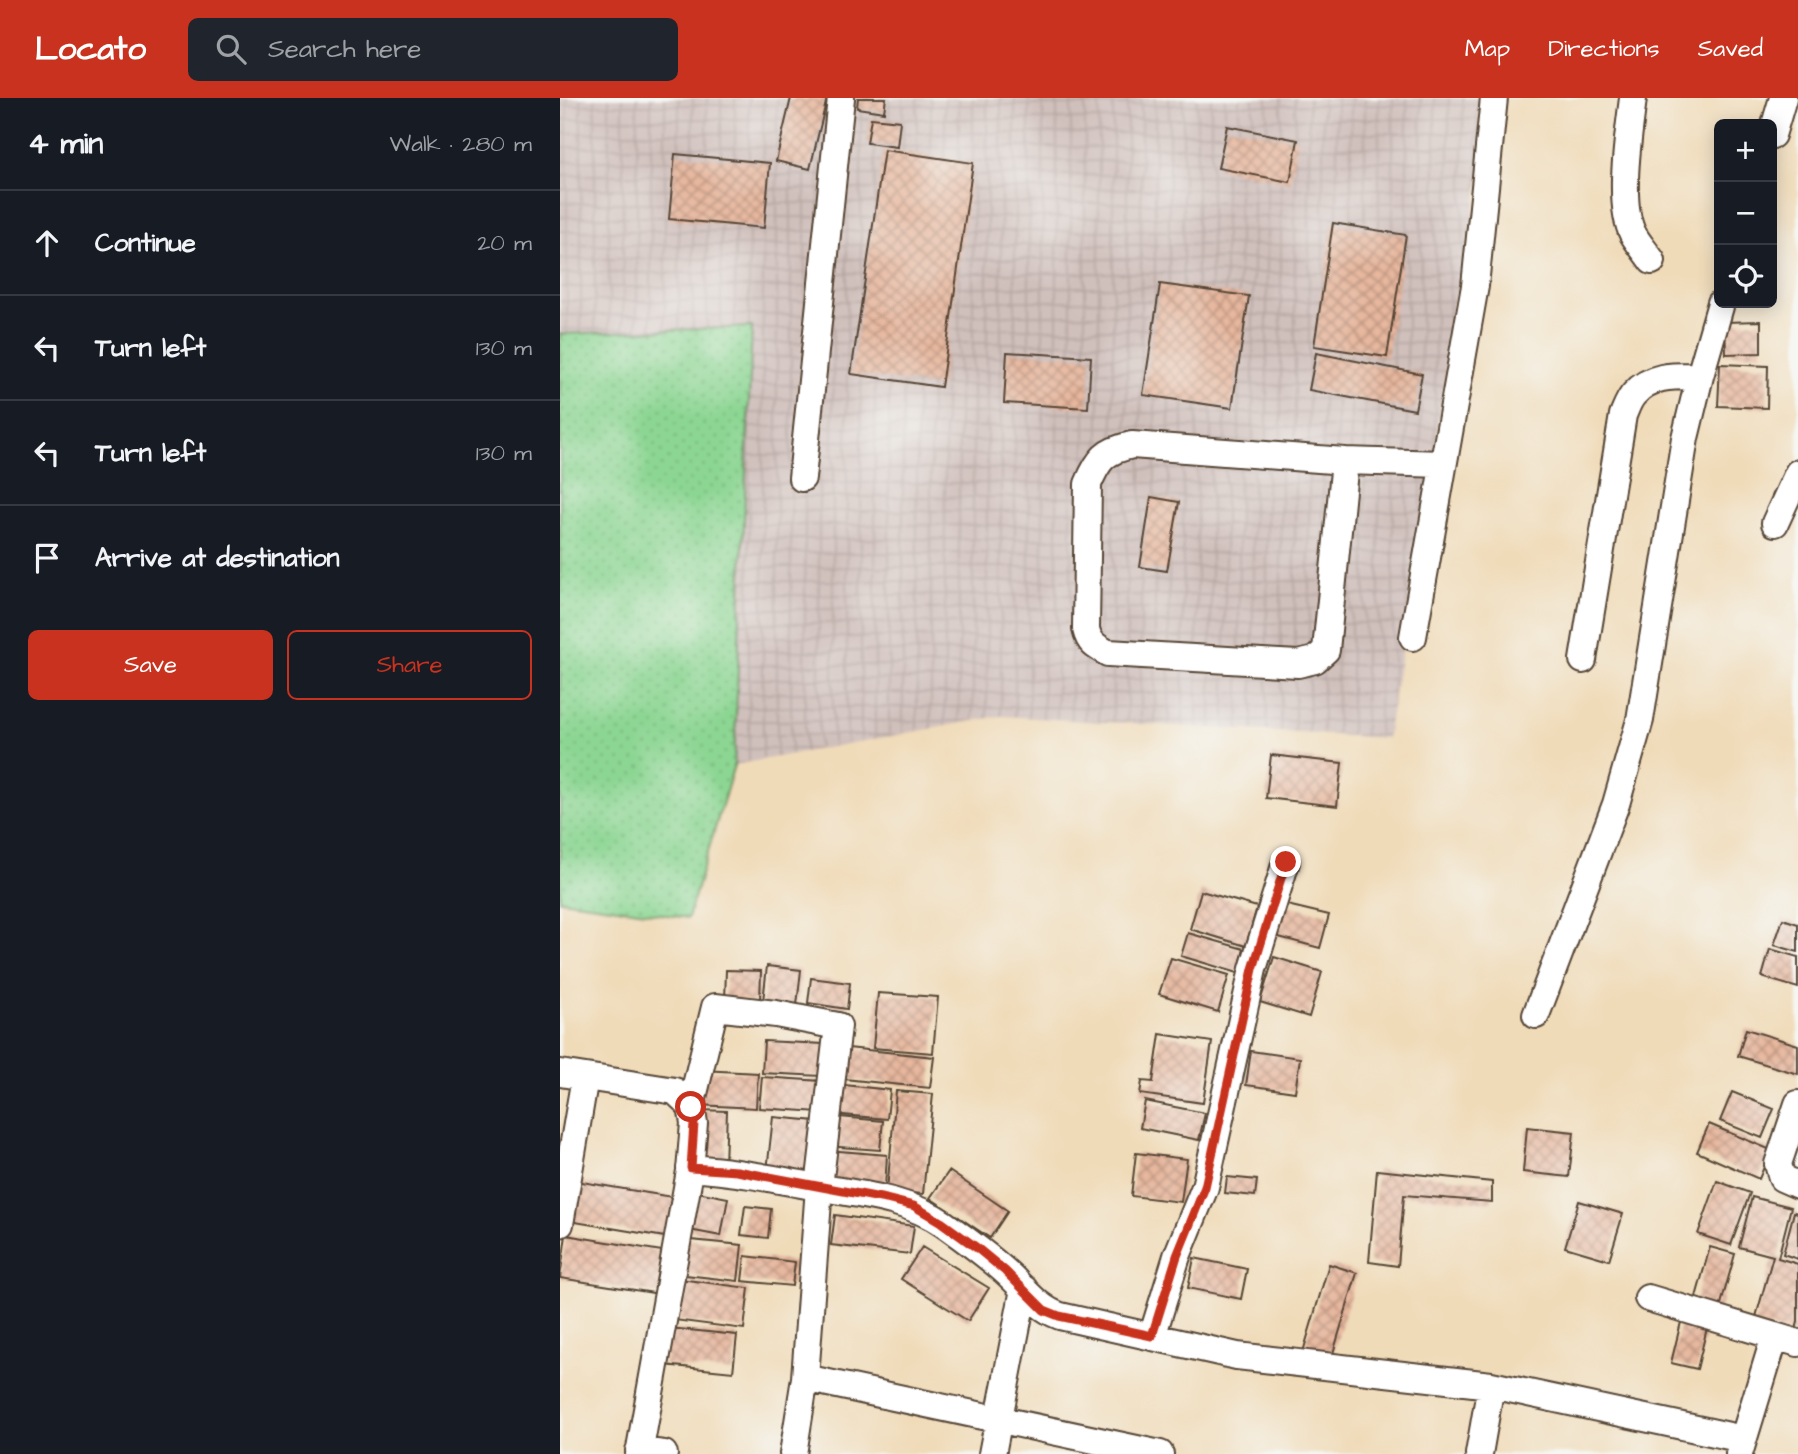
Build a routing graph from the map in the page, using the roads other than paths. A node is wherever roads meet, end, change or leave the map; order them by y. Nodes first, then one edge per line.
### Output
1 (841, 98) edge
2 (1494, 98) edge
3 (1633, 98) edge
4 (1783, 98) edge
5 (1777, 119) edge
6 (1652, 261) dead end
7 (1720, 308) edge
8 (1700, 376) junction
9 (1345, 461) junction
10 (1443, 464) junction
11 (1798, 473) edge
12 (802, 478) dead end
13 (1775, 523) dead end
14 (1413, 637) dead end
15 (1583, 660) dead end
16 (1286, 862) dead end
17 (1536, 1015) dead end
18 (573, 1075) edge
19 (1798, 1104) edge
20 (691, 1107) junction
21 (691, 1168) junction
22 (1798, 1185) edge
23 (819, 1187) junction
24 (560, 1224) edge
25 (1024, 1289) junction
26 (1648, 1298) dead end
27 (1152, 1336) junction
28 (1786, 1339) edge
29 (805, 1378) junction
30 (1491, 1385) junction
31 (1000, 1419) junction
32 (1741, 1447) edge
33 (647, 1453) edge
34 (793, 1454) edge
35 (992, 1454) edge
36 (1160, 1454) edge
37 (1479, 1454) edge

1 - 12 street
2 - 10 street
3 - 6 street
4 - 5 street
7 - 8 street
8 - 15 street
8 - 17 street
9 - 9 street
9 - 10 street
10 - 14 street
11 - 13 street
16 - 27 street
18 - 20 street
18 - 24 street
19 - 22 street
20 - 21 street
20 - 23 street
21 - 23 street
21 - 33 street
23 - 25 street
23 - 29 street
25 - 27 street
25 - 31 street
26 - 28 street
27 - 30 street
28 - 32 street
29 - 31 street
29 - 34 street
30 - 32 street
30 - 37 street
31 - 35 street
31 - 36 street

